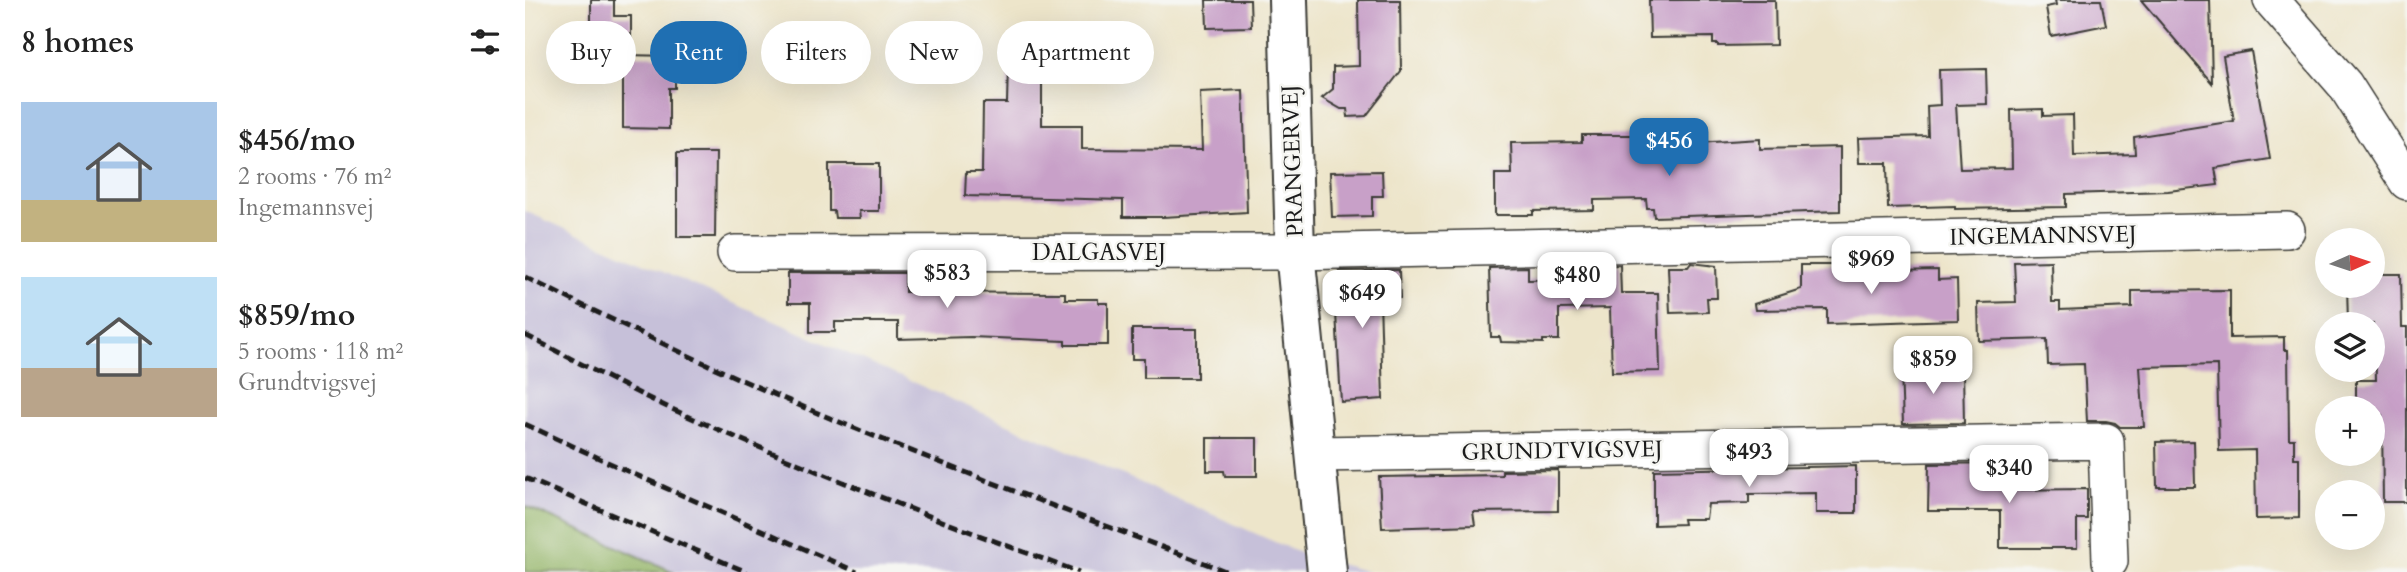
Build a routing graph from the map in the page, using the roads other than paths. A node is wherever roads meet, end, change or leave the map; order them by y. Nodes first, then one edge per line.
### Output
1 (1288, 0) edge
2 (2271, 0) edge
3 (2407, 182) edge
4 (2287, 230) dead end
5 (1296, 252) junction
6 (735, 253) dead end
7 (1316, 454) junction
8 (2110, 561) dead end
9 (1327, 572) edge

1 - 5 street, PRANGERVEJ
2 - 3 street
4 - 5 street, INGEMANNSVEJ
5 - 6 street, DALGASVEJ
5 - 7 street, PRANGERVEJ
7 - 8 street, GRUNDTVIGSVEJ
7 - 9 street, PRANGERVEJ

